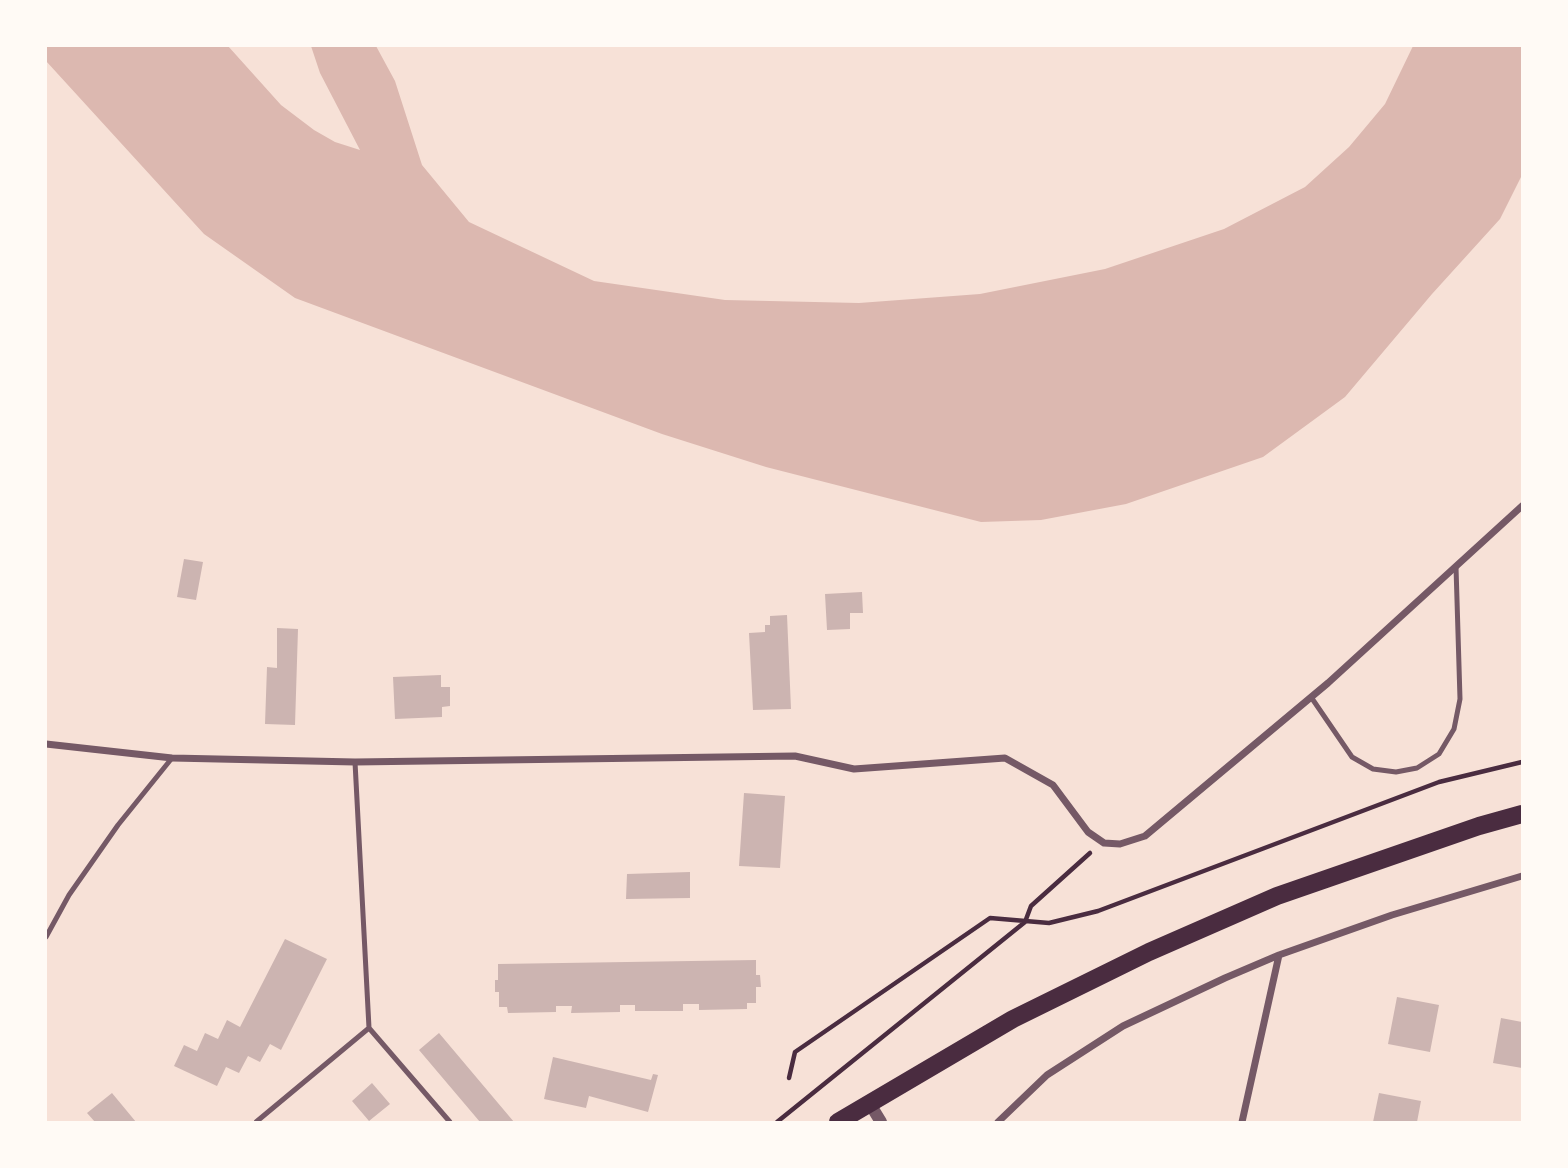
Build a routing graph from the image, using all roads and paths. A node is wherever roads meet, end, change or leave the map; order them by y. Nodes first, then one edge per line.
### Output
1 (1522, 506) edge
2 (1456, 567) junction
3 (1311, 697) junction
4 (46, 744) edge
5 (172, 758) junction
6 (355, 762) junction
7 (1522, 762) edge
8 (1522, 814) edge
9 (1104, 844) junction
10 (1522, 876) edge
11 (1025, 922) junction
12 (46, 937) edge
13 (1279, 955) junction
14 (369, 1028) junction
15 (789, 1078) dead end
16 (870, 1104) junction
17 (256, 1122) edge
18 (450, 1122) edge
19 (776, 1122) edge
20 (838, 1122) edge
21 (881, 1122) edge
22 (998, 1122) edge
23 (1242, 1122) edge

1 - 2 street
2 - 3 street
2 - 3 lane
3 - 9 street
4 - 5 street
5 - 6 street
5 - 12 lane
6 - 9 street
6 - 14 lane
7 - 11 path
8 - 16 main road
9 - 11 path
10 - 13 street
11 - 15 path
11 - 19 path
13 - 22 street
13 - 23 street
14 - 17 lane
14 - 18 lane
16 - 20 main road
16 - 21 street

